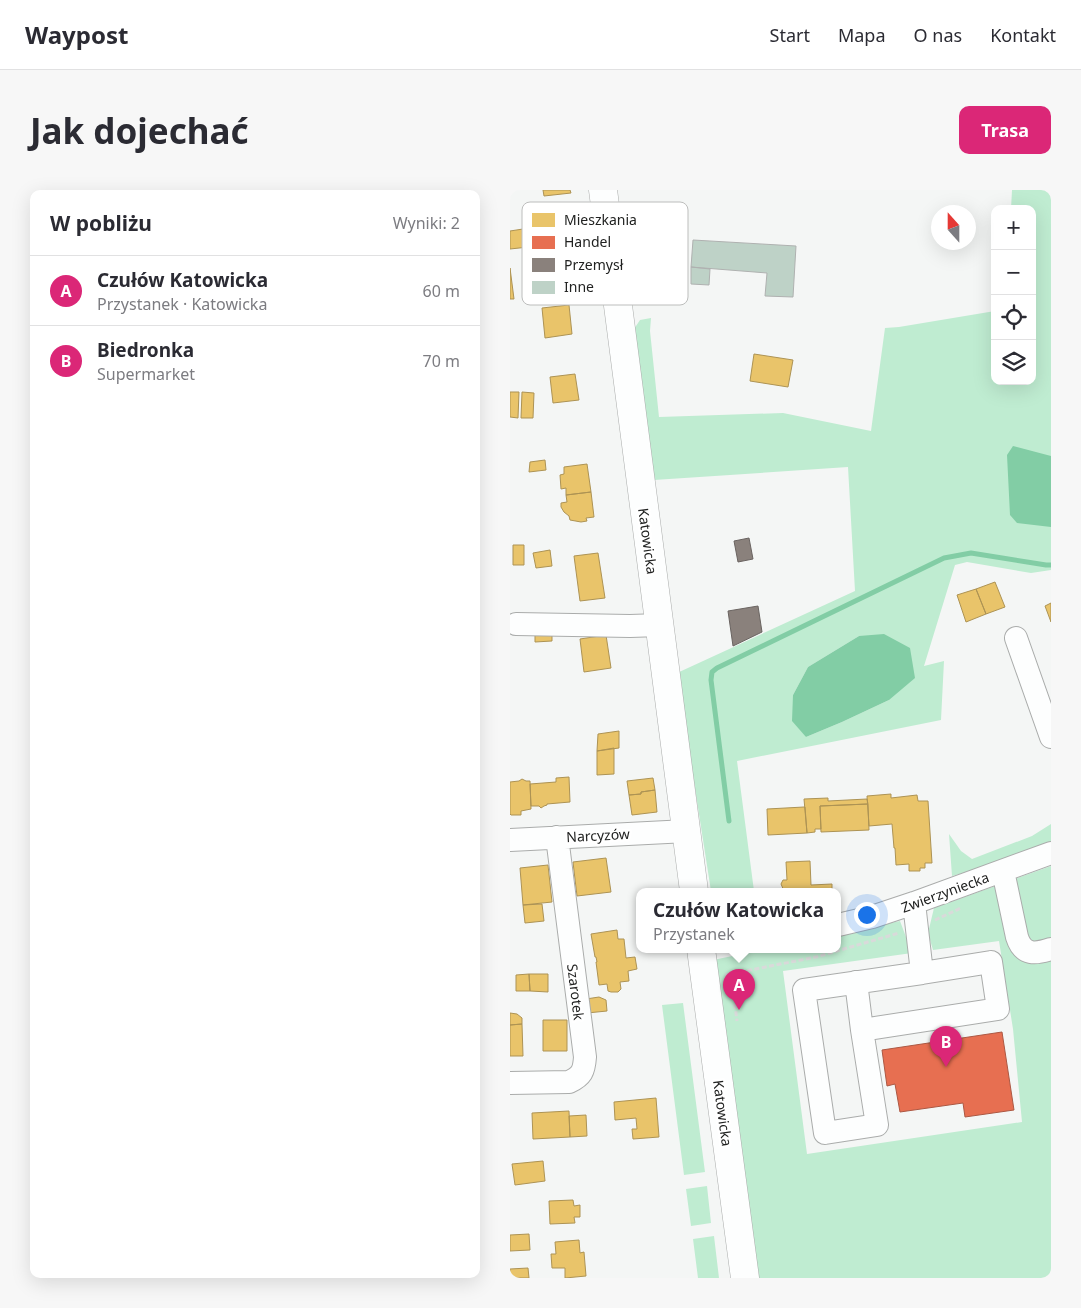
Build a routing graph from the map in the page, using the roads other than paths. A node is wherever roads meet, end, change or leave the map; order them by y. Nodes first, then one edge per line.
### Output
1 (618, 305) edge
2 (516, 624) dead end
3 (660, 625) junction
4 (1016, 638) dead end
5 (1051, 738) edge
6 (687, 831) junction
7 (557, 837) junction
8 (510, 840) edge
9 (1051, 853) edge
10 (1003, 871) junction
11 (694, 888) edge
12 (914, 904) junction
13 (841, 924) edge
14 (1051, 949) edge
15 (704, 953) edge
16 (922, 972) junction
17 (856, 982) junction
18 (862, 1030) junction
19 (510, 1083) edge
20 (745, 1278) edge

1 - 3 main road, Katowicka
2 - 3 street
3 - 6 main road, Katowicka
4 - 5 street
6 - 7 street, Narcyzów
6 - 11 main road, Katowicka
7 - 8 street, Narcyzów
7 - 19 street, Szarotek
9 - 10 street, Zwierzyniecka
10 - 12 street, Zwierzyniecka
10 - 14 street
12 - 13 street, Zwierzyniecka
12 - 16 street
15 - 20 main road, Katowicka
16 - 17 street
16 - 18 street
17 - 18 street
17 - 18 street

